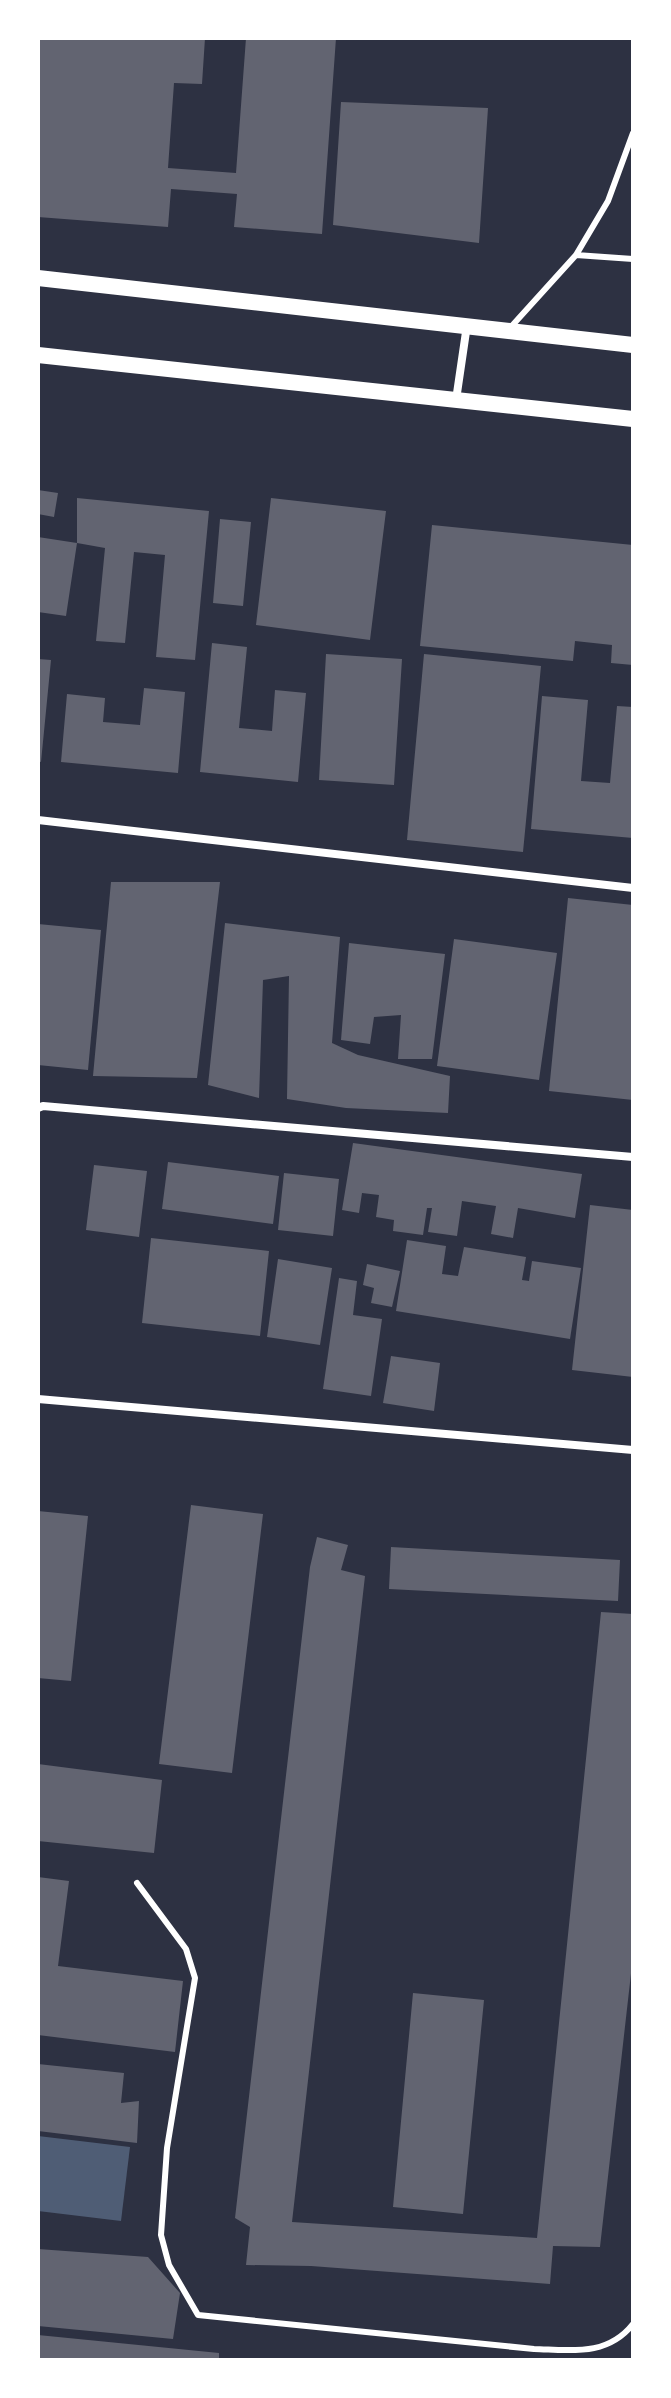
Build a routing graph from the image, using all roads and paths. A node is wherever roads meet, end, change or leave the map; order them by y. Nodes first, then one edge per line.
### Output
1 (633, 133) edge
2 (576, 255) junction
3 (633, 259) edge
4 (38, 278) edge
5 (467, 324) junction
6 (509, 329) junction
7 (633, 345) edge
8 (38, 355) edge
9 (456, 400) junction
10 (633, 419) edge
11 (38, 820) edge
12 (633, 888) edge
13 (38, 1108) edge
14 (633, 1157) edge
15 (38, 1399) edge
16 (633, 1450) edge
17 (137, 1883) dead end
18 (632, 2327) edge

1 - 2 lane
2 - 3 lane
2 - 6 lane
4 - 5 main road
5 - 6 main road
5 - 9 street
6 - 7 main road
8 - 9 main road
9 - 10 main road
11 - 12 street
13 - 14 street
15 - 16 street
17 - 18 lane

